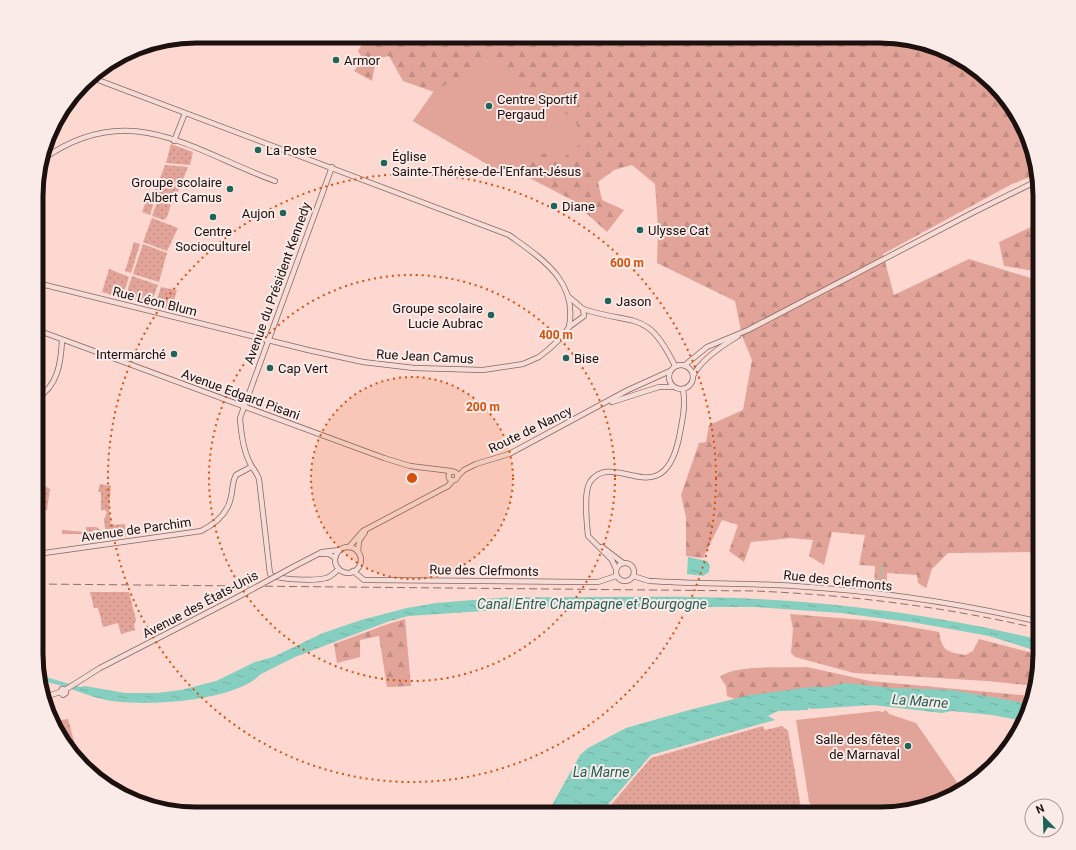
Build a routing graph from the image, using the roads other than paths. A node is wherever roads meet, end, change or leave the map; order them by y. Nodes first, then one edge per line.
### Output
1 (97, 80) edge
2 (185, 113) junction
3 (174, 141) junction
4 (48, 156) edge
5 (332, 167) junction
6 (275, 181) dead end
7 (1033, 184) edge
8 (43, 285) edge
9 (569, 297) junction
10 (581, 308) junction
11 (596, 313) junction
12 (571, 314) junction
13 (580, 319) junction
14 (569, 327) junction
15 (748, 330) junction
16 (43, 332) edge
17 (62, 340) junction
18 (268, 341) junction
19 (684, 365) junction
20 (675, 366) junction
21 (670, 371) junction
22 (693, 376) junction
23 (673, 387) junction
24 (683, 390) junction
25 (43, 394) edge
26 (605, 404) junction
27 (243, 407) junction
28 (251, 467) junction
29 (453, 475) junction
30 (367, 529) junction
31 (598, 546) junction
32 (349, 547) junction
33 (340, 550) junction
34 (358, 552) junction
35 (43, 553) edge
36 (318, 554) junction
37 (335, 558) junction
38 (622, 563) junction
39 (339, 569) junction
40 (616, 569) junction
41 (353, 571) junction
42 (616, 576) junction
43 (633, 576) junction
44 (1033, 621) edge
45 (49, 696) edge

1 - 2 street
2 - 3 street
2 - 5 street
3 - 4 street
3 - 6 street
5 - 9 street
5 - 18 street, Avenue du Président Kennedy
7 - 15 street
8 - 18 street, Rue Léon Blum
9 - 10 street
9 - 12 street, Rue Jean Camus
10 - 11 street
10 - 12 street
10 - 13 street
11 - 13 street, Rue Jean Camus
11 - 20 street
12 - 13 street
12 - 14 street, Rue Jean Camus
13 - 14 street, Rue Jean Camus
14 - 18 street, Rue Jean Camus
15 - 19 street
15 - 22 street
16 - 17 street, Avenue Edgard Pisani
17 - 25 street
17 - 27 street, Avenue Edgard Pisani
18 - 27 street, Avenue du Président Kennedy
19 - 20 street
19 - 22 street
20 - 21 street
21 - 23 street
21 - 26 street, Route de Nancy
22 - 24 street
23 - 24 street
23 - 26 street, Route de Nancy
24 - 31 street
26 - 29 street, Route de Nancy
27 - 28 street, Avenue du Président Kennedy
27 - 29 street, Avenue Edgard Pisani
28 - 35 street, Avenue de Parchim
28 - 39 street, Avenue du Président Kennedy
29 - 30 street, Route de Nancy
30 - 32 street, Route de Nancy
30 - 34 street
31 - 38 street
31 - 40 street
32 - 33 street
32 - 34 street
33 - 36 street, Avenue des États-Unis
33 - 37 street
34 - 41 street
36 - 37 street
36 - 45 street, Avenue des États-Unis, bridge
37 - 39 street
38 - 40 street
38 - 43 street
39 - 41 street
40 - 42 street
41 - 42 street, Rue des Clefmonts
42 - 43 street
43 - 44 street, Rue des Clefmonts

